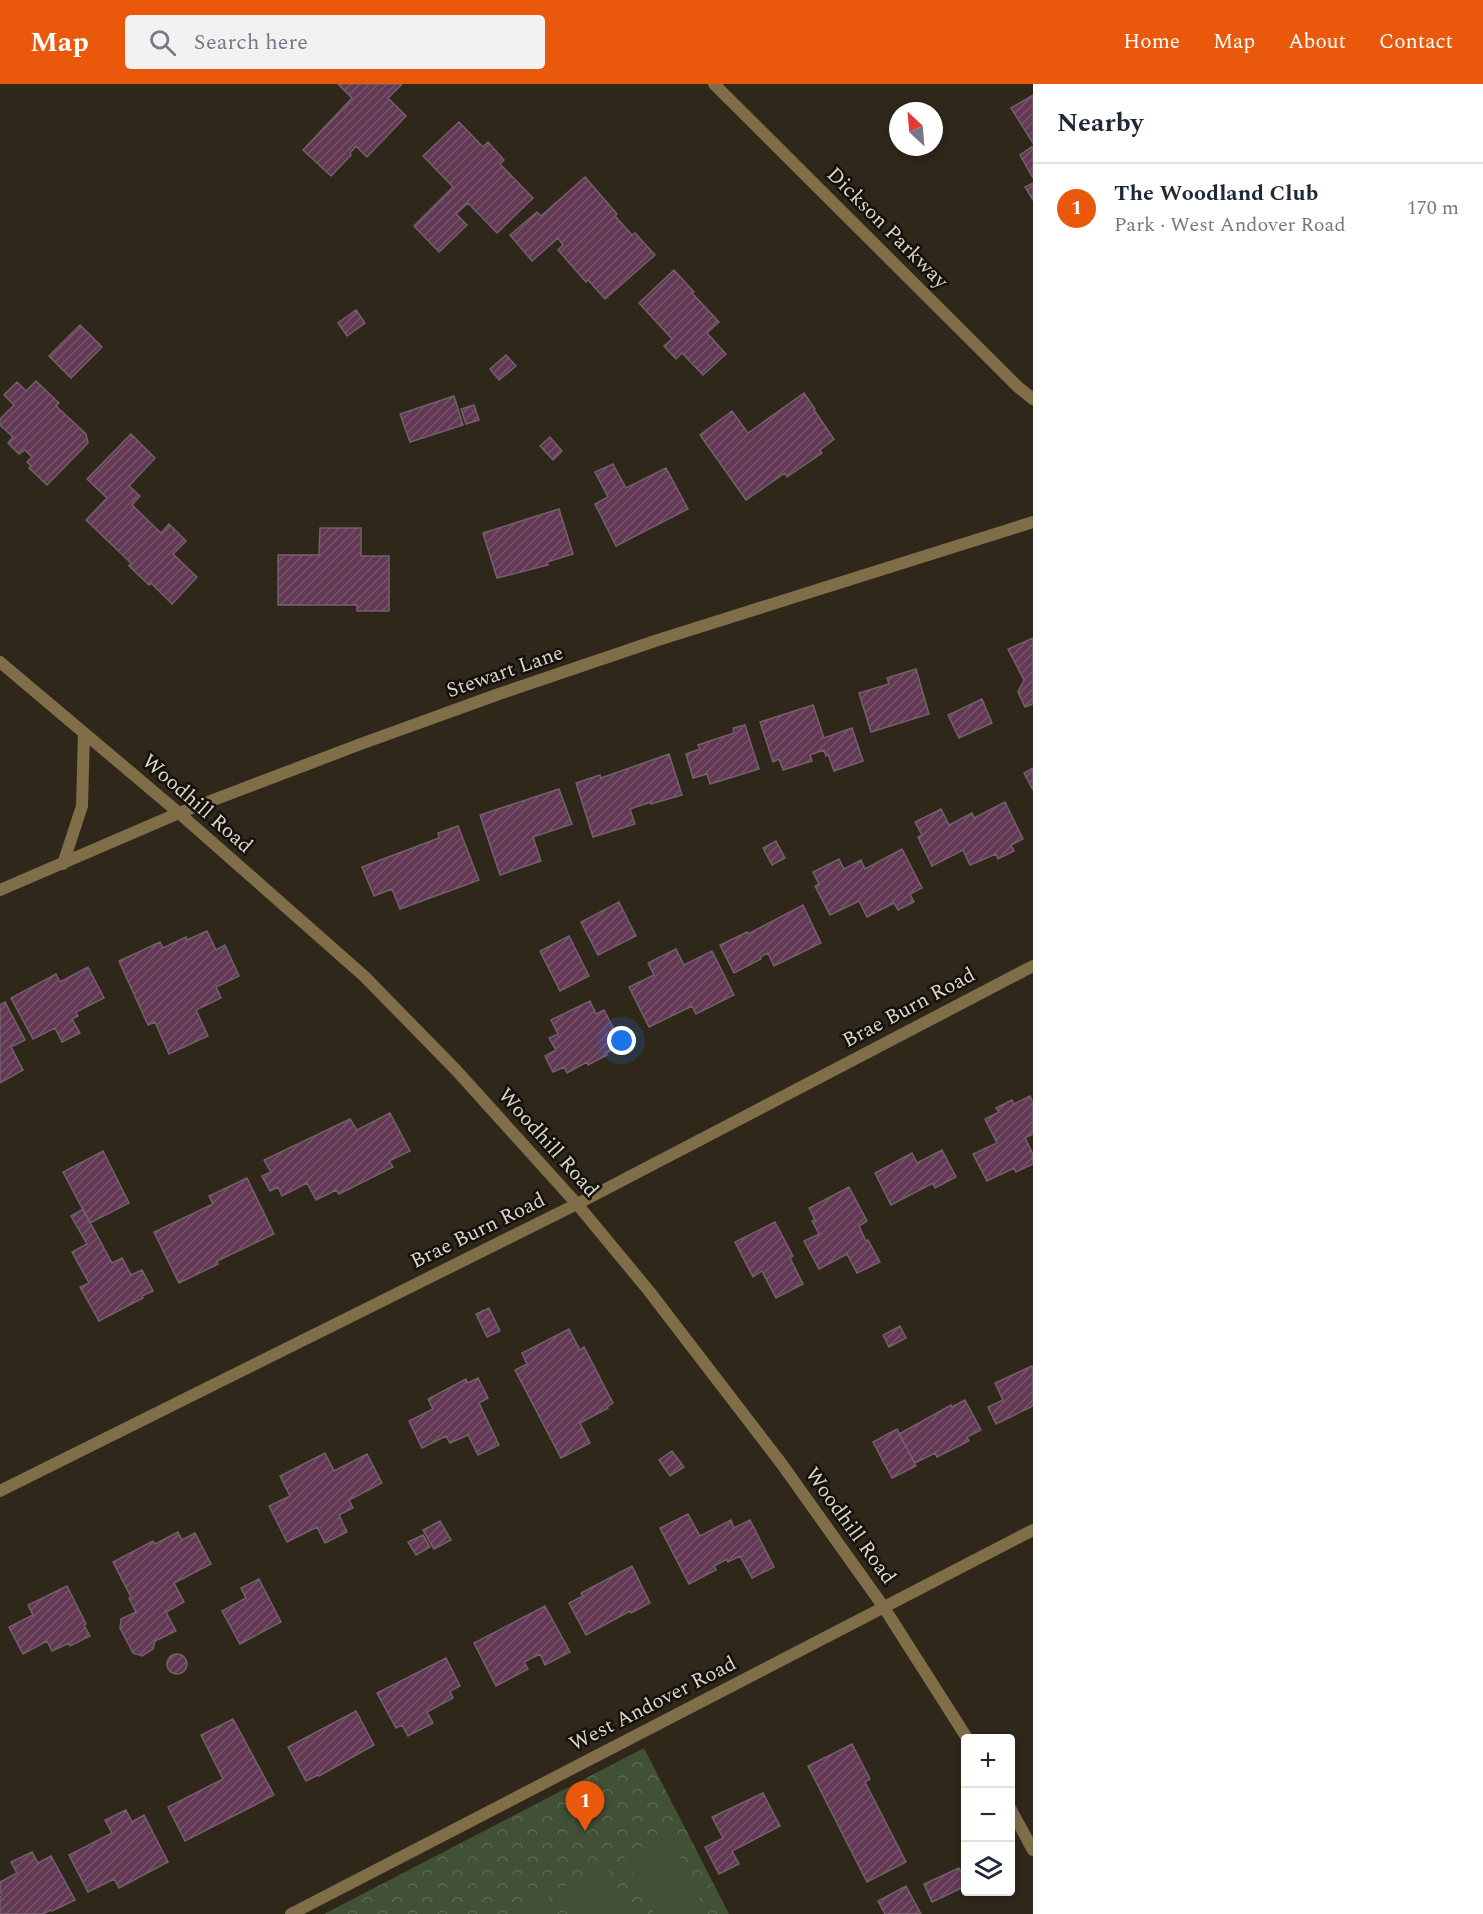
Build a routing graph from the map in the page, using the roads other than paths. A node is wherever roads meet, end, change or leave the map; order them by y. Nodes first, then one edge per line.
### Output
1 (714, 84) edge
2 (1033, 399) edge
3 (1033, 522) edge
4 (0, 662) edge
5 (84, 733) junction
6 (179, 813) junction
7 (63, 864) junction
8 (0, 890) edge
9 (1033, 966) edge
10 (577, 1204) junction
11 (0, 1491) edge
12 (1033, 1530) edge
13 (883, 1606) junction
14 (964, 1734) edge
15 (1015, 1816) edge
16 (1033, 1850) edge
17 (291, 1914) edge

1 - 2 street, Dickson Parkway
3 - 6 street, Stewart Lane
4 - 5 street, Woodhill Road
5 - 6 street, Woodhill Road
5 - 7 street
6 - 7 street, Stewart Lane
6 - 10 street, Woodhill Road
7 - 8 street, Stewart Lane
9 - 10 street, Brae Burn Road
10 - 11 street, Brae Burn Road
10 - 13 street, Woodhill Road
12 - 13 street, West Andover Road
13 - 14 street, Woodhill Road
13 - 17 street, West Andover Road
15 - 16 street

